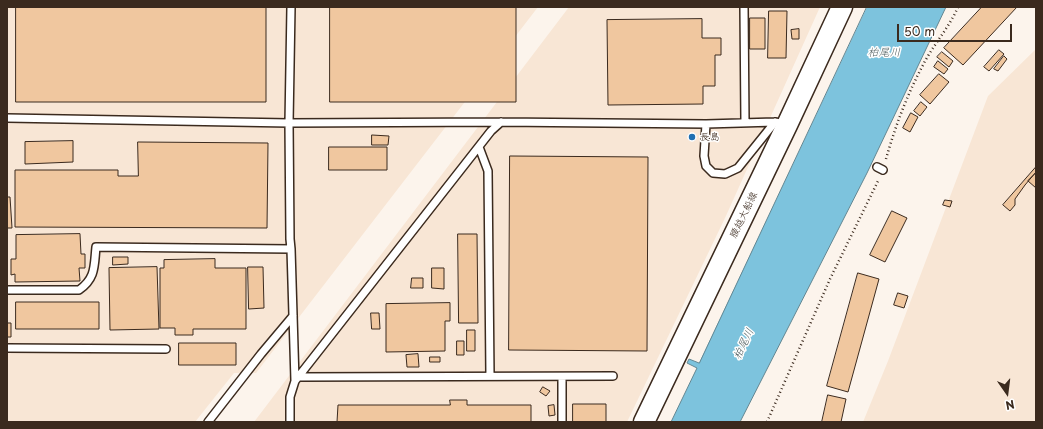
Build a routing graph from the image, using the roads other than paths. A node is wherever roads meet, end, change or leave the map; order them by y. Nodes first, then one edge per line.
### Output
1 (291, 7) edge
2 (744, 7) edge
3 (842, 7) edge
4 (7, 118) edge
5 (502, 122) junction
6 (289, 123) junction
7 (745, 123) junction
8 (781, 123) junction
9 (706, 124) junction
10 (478, 147) junction
11 (291, 249) junction
12 (7, 290) edge
13 (293, 316) junction
14 (7, 348) edge
15 (166, 349) dead end
16 (490, 376) junction
17 (613, 376) dead end
18 (562, 377) junction
19 (297, 379) junction
20 (208, 422) edge
21 (290, 422) edge
22 (562, 422) edge
23 (644, 422) edge

1 - 6 lane
2 - 7 lane
3 - 8 main road, 腰越大船線
4 - 6 lane
5 - 6 lane
5 - 9 lane
5 - 10 lane
6 - 11 lane
7 - 8 lane
7 - 9 lane
8 - 9 lane
8 - 23 main road, 腰越大船線
10 - 16 lane
10 - 19 lane
11 - 12 lane
11 - 13 lane
13 - 19 lane
13 - 20 lane
14 - 15 lane
16 - 18 lane
16 - 19 lane
17 - 18 lane
18 - 22 lane
19 - 21 lane

